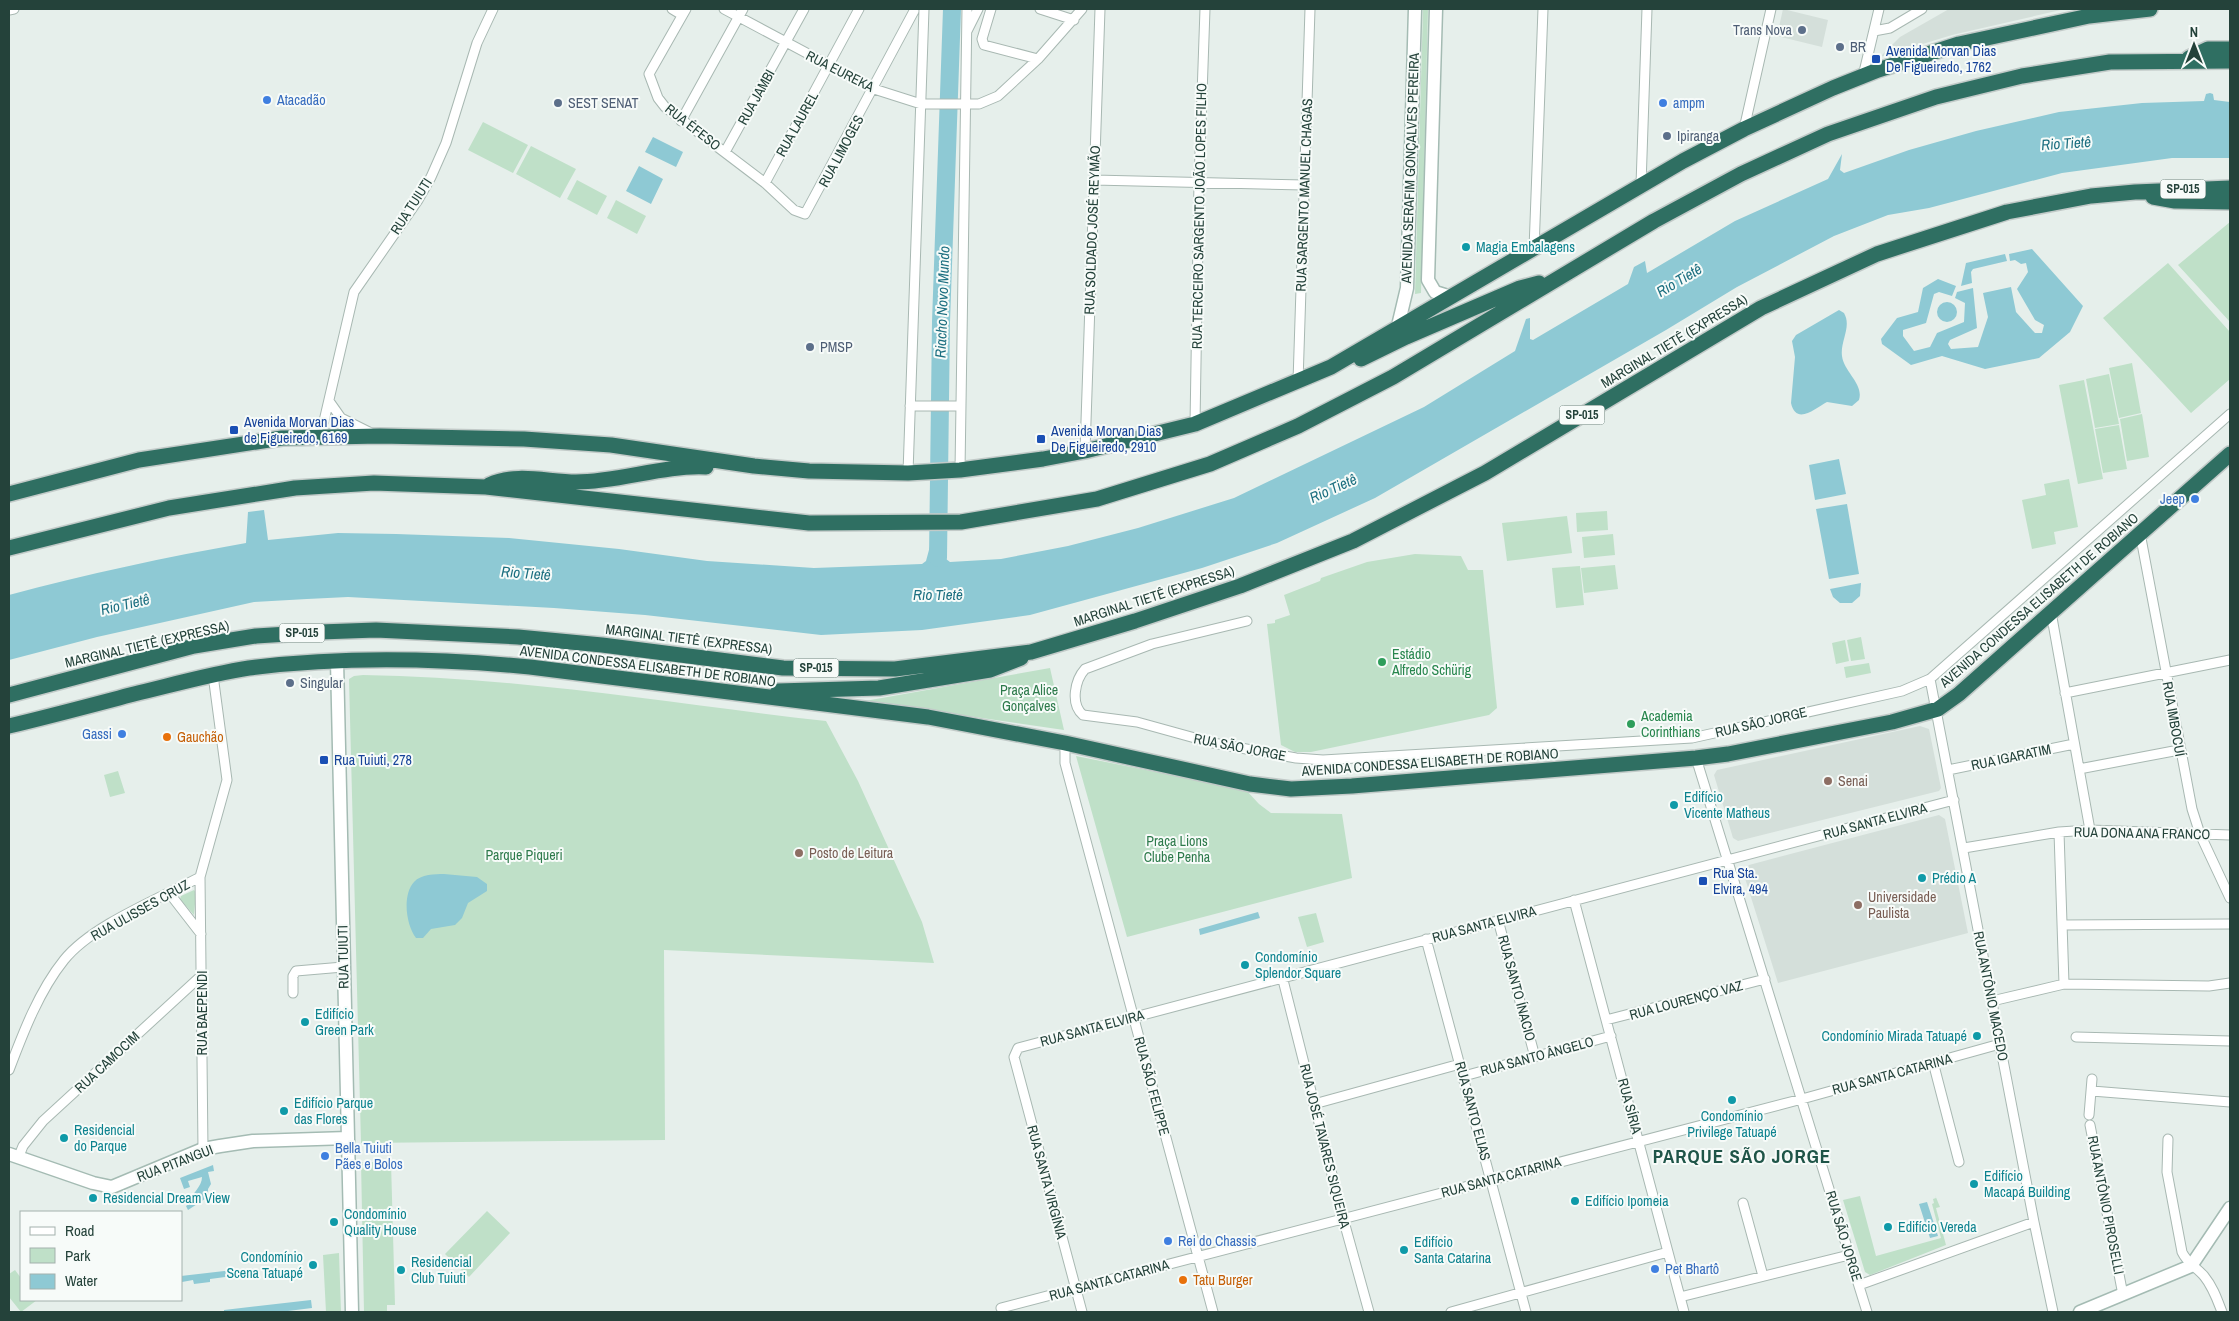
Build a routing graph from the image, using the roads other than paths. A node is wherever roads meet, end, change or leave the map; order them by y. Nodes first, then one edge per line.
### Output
1 (14, 9) edge
2 (493, 9) edge
3 (672, 9) edge
4 (724, 9) edge
5 (804, 9) edge
6 (859, 9) edge
7 (967, 9) edge
8 (978, 9) edge
9 (991, 9) edge
10 (1040, 9) edge
11 (1082, 9) edge
12 (1100, 9) edge
13 (1204, 9) edge
14 (1310, 9) edge
15 (1415, 9) edge
16 (1436, 9) edge
17 (1543, 9) edge
18 (1647, 9) edge
19 (1772, 9) edge
20 (1879, 9) edge
21 (1922, 9) edge
22 (2150, 9) edge
23 (9, 10) edge
24 (912, 10) edge
25 (684, 12) edge
26 (741, 13) edge
27 (924, 13) edge
28 (1074, 20) junction
29 (1874, 31) junction
30 (966, 34) junction
31 (786, 43) junction
32 (2230, 49) edge
33 (1038, 59) junction
34 (2185, 59) junction
35 (2230, 61) edge
36 (829, 66) junction
37 (1863, 76) junction
38 (874, 89) junction
39 (921, 104) junction
40 (960, 104) junction
41 (681, 120) junction
42 (1744, 129) junction
43 (725, 152) junction
44 (1094, 180) junction
45 (1199, 181) junction
46 (765, 182) junction
47 (1304, 185) junction
48 (1641, 185) junction
49 (2230, 188) edge
50 (2135, 192) junction
51 (2230, 202) edge
52 (808, 212) joint
53 (1534, 249) junction
54 (1551, 281) junction
55 (1450, 297) junction
56 (1398, 326) junction
57 (1331, 367) junction
58 (1298, 382) junction
59 (329, 401) junction
60 (910, 406) junction
61 (961, 406) junction
62 (2230, 414) edge
63 (1195, 424) junction
64 (380, 436) junction
65 (302, 437) junction
66 (1084, 451) junction
67 (2230, 454) edge
68 (754, 466) junction
69 (956, 470) junction
70 (908, 473) junction
71 (486, 487) junction
72 (9, 494) edge
73 (2140, 533) junction
74 (9, 548) edge
75 (2051, 612) junction
76 (1247, 622) dead end
77 (1031, 652) junction
78 (2230, 660) edge
79 (336, 661) junction
80 (2166, 672) junction
81 (213, 676) junction
82 (1930, 679) junction
83 (684, 687) junction
84 (2065, 693) junction
85 (9, 695) edge
86 (1938, 709) junction
87 (9, 726) edge
88 (1065, 743) junction
89 (2074, 744) junction
90 (2179, 750) junction
91 (1696, 758) junction
92 (2079, 769) junction
93 (1948, 770) junction
94 (1954, 800) junction
95 (2090, 830) junction
96 (2059, 832) junction
97 (2200, 834) junction
98 (2230, 835) edge
99 (1964, 848) junction
100 (1728, 859) junction
101 (200, 877) junction
102 (170, 894) junction
103 (2230, 898) edge
104 (1574, 900) junction
105 (1498, 920) junction
106 (2230, 924) edge
107 (2063, 925) junction
108 (201, 934) junction
109 (1426, 939) junction
110 (343, 967) junction
111 (202, 975) junction
112 (1765, 979) junction
113 (1282, 980) junction
114 (2230, 983) edge
115 (2064, 984) junction
116 (293, 993) dead end
117 (1992, 1001) junction
118 (1134, 1017) junction
119 (1606, 1020) junction
120 (1611, 1036) junction
121 (2076, 1037) dead end
122 (2230, 1042) edge
123 (2000, 1044) junction
124 (1015, 1051) joint
125 (1536, 1056) junction
126 (1932, 1062) junction
127 (1460, 1064) junction
128 (9, 1070) edge
129 (1464, 1076) junction
130 (2092, 1079) dead end
131 (2092, 1091) junction
132 (1802, 1099) junction
133 (2230, 1102) edge
134 (1314, 1104) junction
135 (2089, 1115) dead end
136 (2090, 1125) dead end
137 (348, 1138) junction
138 (2168, 1139) dead end
139 (1640, 1140) junction
140 (203, 1149) junction
141 (14, 1155) edge
142 (1959, 1162) dead end
143 (1491, 1179) junction
144 (1743, 1203) dead end
145 (2230, 1208) edge
146 (1343, 1218) junction
147 (2034, 1222) junction
148 (1668, 1252) junction
149 (1849, 1255) junction
150 (1198, 1256) junction
151 (2191, 1266) junction
152 (1763, 1276) junction
153 (1859, 1285) junction
154 (1076, 1288) junction
155 (2122, 1289) junction
156 (1520, 1293) junction
157 (1680, 1297) junction
158 (1001, 1308) dead end
159 (352, 1312) edge
160 (1082, 1312) edge
161 (1213, 1312) edge
162 (1369, 1312) edge
163 (1451, 1312) edge
164 (1526, 1312) edge
165 (1684, 1312) edge
166 (1867, 1312) edge
167 (2053, 1312) edge
168 (2080, 1312) edge
169 (2222, 1312) edge

1 - 23 street
2 - 59 street, RUA TUIUTI
3 - 25 street
4 - 26 street, RUA EUREKA
5 - 31 street, RUA JAMBI
6 - 36 street, RUA LAUREL
7 - 30 street
8 - 30 street
9 - 33 street
10 - 28 street
11 - 28 street, RUA EUREKA
12 - 44 street, RUA SOLDADO JOSÉ REYMÃO
13 - 45 street, RUA TERCEIRO SARGENTO JOÃO LOPES FILHO
14 - 47 street, RUA SARGENTO MANUEL CHAGAS
15 - 56 street, AVENIDA SERAFIM GONÇALVES PEREIRA
16 - 55 street, AVENIDA SERAFIM GONÇALVES PEREIRA
17 - 53 street
18 - 48 street
19 - 42 street
20 - 29 street
21 - 29 street
22 - 37 highway
24 - 27 street
24 - 38 street, RUA LIMOGES
25 - 41 street, RUA ÉFESO
26 - 31 street, RUA EUREKA
26 - 41 street
27 - 39 street
28 - 33 street, RUA EUREKA
29 - 37 street
30 - 40 street
31 - 36 street, RUA EUREKA
31 - 43 street, RUA JAMBI
32 - 34 highway
33 - 40 street, RUA EUREKA
34 - 35 highway
34 - 54 highway
36 - 38 street, RUA EUREKA
36 - 46 street, RUA LAUREL
37 - 42 highway
38 - 39 street, RUA EUREKA
38 - 52 street, RUA LIMOGES
39 - 40 street, RUA EUREKA
39 - 60 street
40 - 61 street
41 - 43 street, RUA ÉFESO
42 - 48 highway
43 - 46 street, RUA ÉFESO
44 - 45 street
44 - 66 street, RUA SOLDADO JOSÉ REYMÃO
45 - 47 street
45 - 63 street, RUA TERCEIRO SARGENTO JOÃO LOPES FILHO
46 - 52 street, RUA ÉFESO
47 - 58 street, RUA SARGENTO MANUEL CHAGAS
48 - 53 highway
49 - 50 highway, MARGINAL TIETÊ (EXPRESSA) / SP-015
50 - 51 highway
50 - 77 highway, MARGINAL TIETÊ (EXPRESSA) / SP-015
53 - 55 highway
54 - 57 highway
54 - 71 highway
55 - 56 highway
56 - 57 highway
57 - 58 highway
58 - 63 highway
59 - 64 street
59 - 65 street, RUA TUIUTI
60 - 61 street
60 - 70 street
61 - 69 street
62 - 82 street, RUA SÃO JORGE
63 - 66 highway
64 - 65 highway
64 - 68 highway
65 - 72 highway
66 - 69 highway
67 - 73 highway, AVENIDA CONDESSA ELISABETH DE ROBIANO
68 - 70 highway
68 - 71 highway
69 - 70 highway
71 - 74 highway
73 - 75 highway, AVENIDA CONDESSA ELISABETH DE ROBIANO
73 - 80 street, RUA IMBOCUÍ
75 - 84 street
75 - 86 highway, AVENIDA CONDESSA ELISABETH DE ROBIANO
76 - 82 street, RUA SÃO JORGE
77 - 83 highway
77 - 85 highway, MARGINAL TIETÊ (EXPRESSA) / SP-015
78 - 80 street
79 - 81 highway, AVENIDA CONDESSA ELISABETH DE ROBIANO
79 - 83 highway, AVENIDA CONDESSA ELISABETH DE ROBIANO
79 - 110 street, RUA TUIUTI
80 - 84 street
80 - 90 street, RUA IMBOCUÍ
81 - 87 highway, AVENIDA CONDESSA ELISABETH DE ROBIANO
81 - 101 street, RUA ULISSES CRUZ
82 - 86 street, RUA ANTÔNIO MACEDO
83 - 88 highway, AVENIDA CONDESSA ELISABETH DE ROBIANO
84 - 89 street
86 - 91 highway, AVENIDA CONDESSA ELISABETH DE ROBIANO
86 - 93 street, RUA ANTÔNIO MACEDO
88 - 91 highway, AVENIDA CONDESSA ELISABETH DE ROBIANO
88 - 118 street, RUA SÃO FELIPPE
89 - 92 street
89 - 93 street, RUA IGARATIM
90 - 92 street
90 - 97 street, RUA IMBOCUÍ
91 - 100 street, RUA SÃO JORGE
92 - 95 street
93 - 94 street, RUA ANTÔNIO MACEDO
94 - 99 street, RUA ANTÔNIO MACEDO
94 - 100 street, RUA SANTA ELVIRA
95 - 96 street, RUA DONA ANA FRANCO
95 - 97 street, RUA DONA ANA FRANCO
96 - 99 street, RUA DONA ANA FRANCO
96 - 107 street
97 - 98 street, RUA DONA ANA FRANCO
97 - 103 street, RUA IMBOCUÍ
99 - 117 street, RUA ANTÔNIO MACEDO
100 - 104 street, RUA SANTA ELVIRA
100 - 112 street, RUA SÃO JORGE
101 - 102 street, RUA ULISSES CRUZ
101 - 108 street, RUA BAEPENDI
102 - 108 street
102 - 128 street, RUA ULISSES CRUZ
104 - 105 street, RUA SANTA ELVIRA
104 - 119 street, RUA SÍRIA
105 - 109 street, RUA SANTA ELVIRA
105 - 125 street, RUA SANTO ÍNACIO
106 - 107 street
107 - 115 street
108 - 111 street, RUA BAEPENDI
109 - 113 street, RUA SANTA ELVIRA
109 - 127 street, RUA SANTO ELIAS
110 - 116 street
110 - 137 street, RUA TUIUTI
111 - 140 street, RUA BAEPENDI
111 - 141 street, RUA CAMOCIM
112 - 119 street, RUA LOURENÇO VAZ
112 - 132 street, RUA SÃO JORGE
113 - 118 street, RUA SANTA ELVIRA
113 - 134 street, RUA JOSÉ TAVARES SIQUEIRA
114 - 115 street
115 - 117 street
117 - 123 street, RUA ANTÔNIO MACEDO
118 - 124 street, RUA SANTA ELVIRA
118 - 150 street, RUA SÃO FELIPPE
119 - 120 street, RUA SÍRIA
120 - 125 street, RUA SANTO ÂNGELO
120 - 139 street, RUA SÍRIA
121 - 122 street
123 - 126 street, RUA SANTA CATARINA
123 - 147 street, RUA ANTÔNIO MACEDO
124 - 154 street, RUA SANTA VIRGÍNIA
125 - 129 street, RUA SANTO ÂNGELO
126 - 132 street, RUA SANTA CATARINA
126 - 142 street
127 - 129 street, RUA SANTO ELIAS
127 - 134 street
129 - 143 street, RUA SANTO ELIAS
130 - 131 street
131 - 133 street
131 - 135 street
132 - 139 street, RUA SANTA CATARINA
132 - 149 street, RUA SÃO JORGE
134 - 146 street, RUA JOSÉ TAVARES SIQUEIRA
136 - 155 street, RUA ANTÔNIO PIROSELLI
137 - 140 street, RUA PITANGUI
137 - 159 street, RUA TUIUTI
138 - 151 street
139 - 143 street, RUA SANTA CATARINA
139 - 148 street, RUA SÍRIA
140 - 141 street, RUA PITANGUI
143 - 146 street, RUA SANTA CATARINA
143 - 156 street, RUA SANTO ELIAS
144 - 152 street
145 - 151 street
146 - 150 street, RUA SANTA CATARINA
146 - 162 street, RUA JOSÉ TAVARES SIQUEIRA
147 - 153 street
147 - 167 street, RUA ANTÔNIO MACEDO
148 - 156 street
148 - 157 street, RUA SÍRIA
149 - 152 street
149 - 153 street, RUA SÃO JORGE
150 - 154 street, RUA SANTA CATARINA
150 - 161 street, RUA SÃO FELIPPE
151 - 155 street
151 - 169 street
152 - 157 street
153 - 166 street, RUA SÃO JORGE
154 - 158 street, RUA SANTA CATARINA
154 - 160 street, RUA SANTA VIRGÍNIA
155 - 168 street
156 - 163 street
156 - 164 street, RUA SANTO ELIAS
157 - 165 street, RUA SÍRIA

